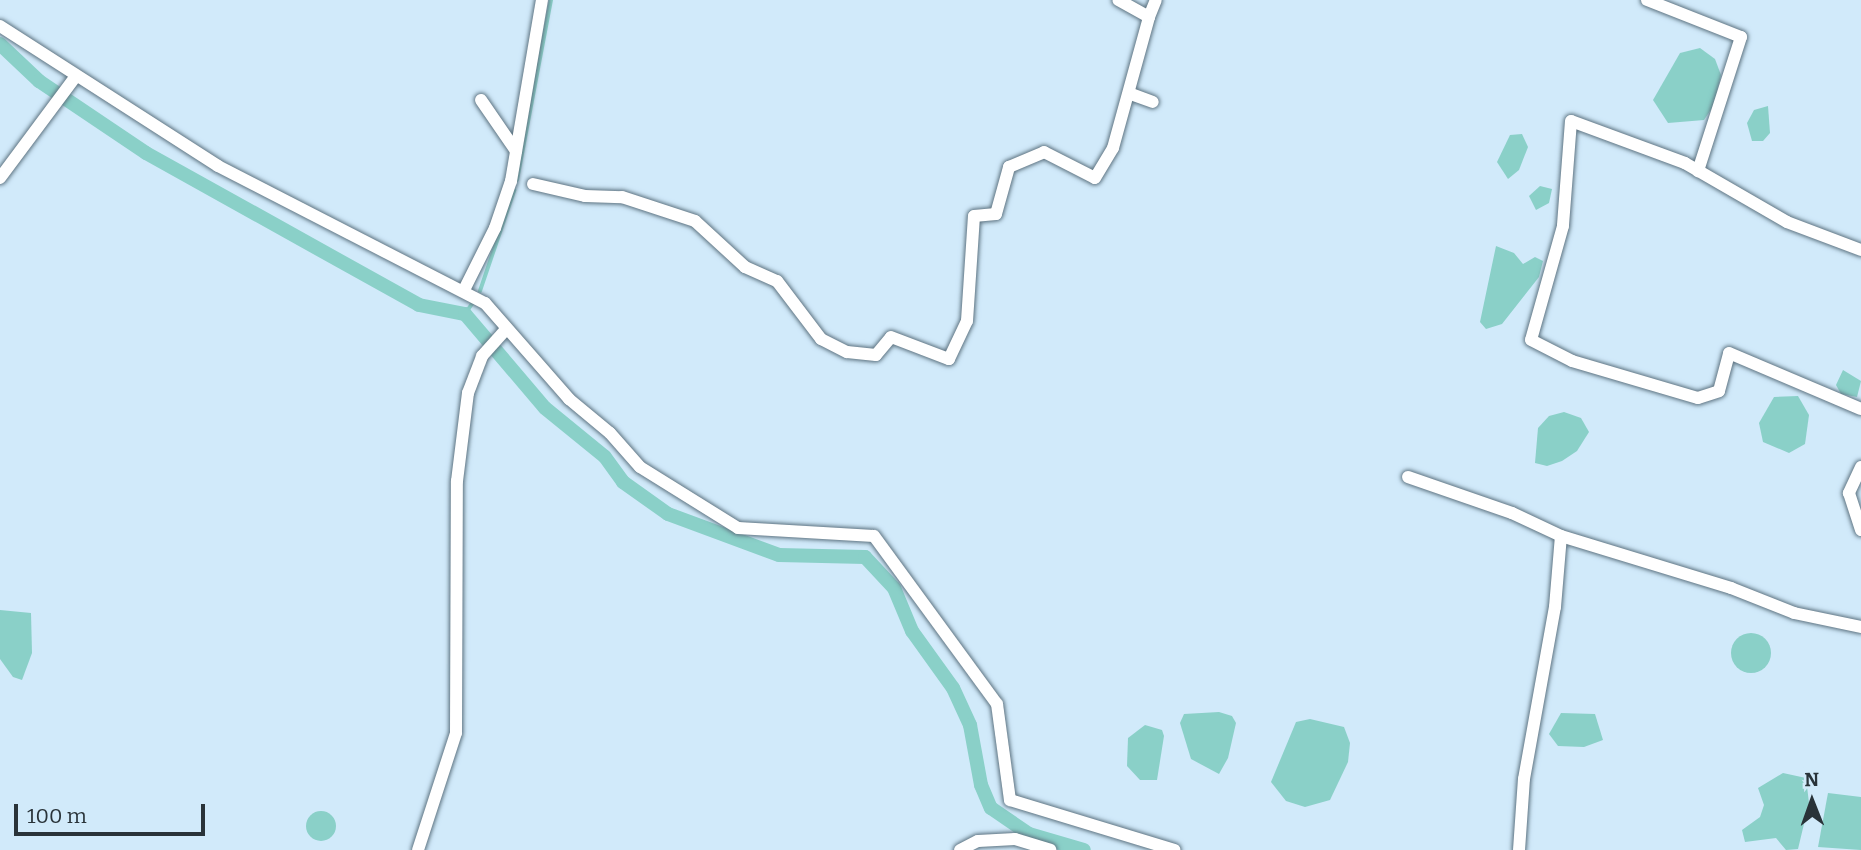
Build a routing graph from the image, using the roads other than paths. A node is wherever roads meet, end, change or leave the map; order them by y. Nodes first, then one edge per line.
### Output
1 (542, 0) edge
2 (1118, 0) edge
3 (1156, 0) edge
4 (1647, 0) edge
5 (1149, 17) junction
6 (0, 26) edge
7 (76, 76) junction
8 (1131, 94) junction
9 (481, 100) dead end
10 (1153, 102) dead end
11 (516, 150) junction
12 (1698, 172) junction
13 (0, 178) edge
14 (533, 184) dead end
15 (1861, 250) edge
16 (464, 290) junction
17 (503, 333) junction
18 (1861, 409) edge
19 (1861, 467) edge
20 (1408, 477) dead end
21 (1861, 530) edge
22 (1561, 536) junction
23 (1861, 627) edge
24 (418, 850) edge
25 (960, 850) edge
26 (1051, 850) edge
27 (1175, 850) edge
28 (1518, 850) edge

1 - 11 street
2 - 5 street
3 - 5 street
4 - 12 street
5 - 8 street
6 - 7 street
7 - 13 street
7 - 16 street
8 - 10 street
8 - 14 street
9 - 11 street
11 - 16 street
12 - 15 street
12 - 18 street
16 - 17 street
17 - 24 street
17 - 27 street
19 - 21 street
20 - 22 street
22 - 23 street
22 - 28 street
25 - 26 street

